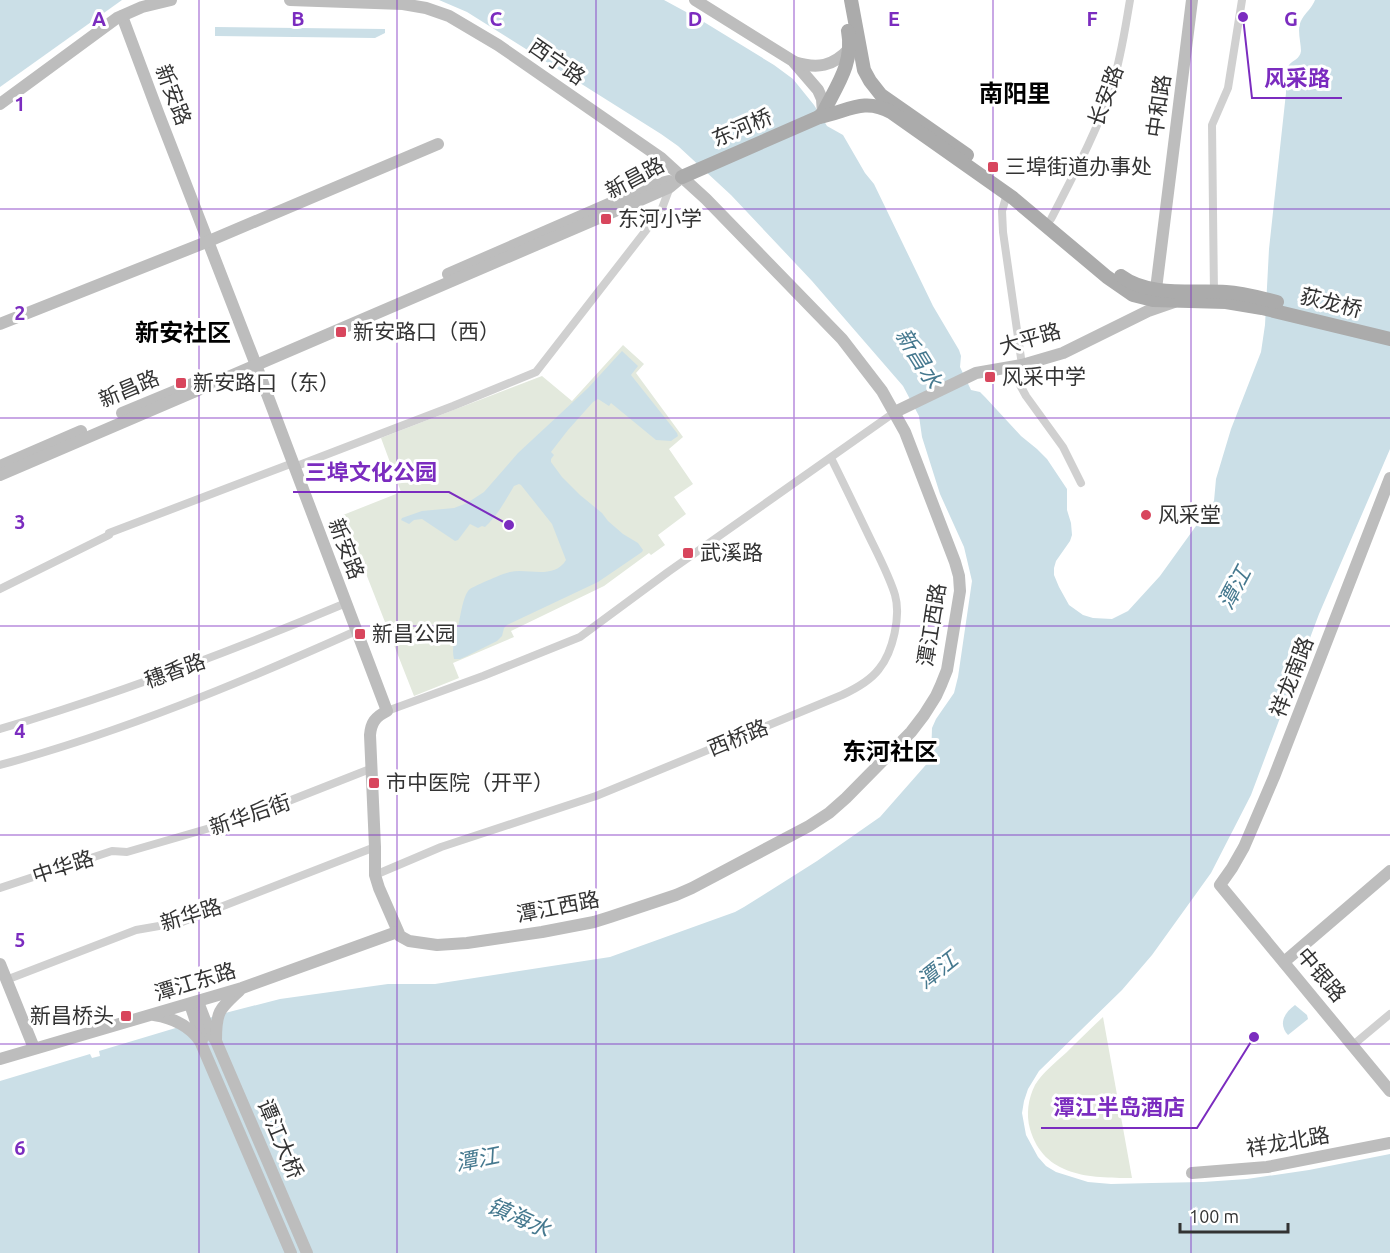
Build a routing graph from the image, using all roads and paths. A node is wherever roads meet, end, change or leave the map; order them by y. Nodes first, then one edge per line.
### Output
1 (171, 0) edge
2 (290, 0) edge
3 (695, 0) edge
4 (842, 0) edge
5 (851, 0) edge
6 (1130, 0) edge
7 (1192, 0) edge
8 (1242, 0) edge
9 (122, 16) junction
10 (850, 48) junction
11 (793, 61) junction
12 (870, 81) junction
13 (838, 84) junction
14 (0, 104) edge
15 (821, 115) junction
16 (438, 144) dead end
17 (682, 177) junction
18 (670, 187) junction
19 (1007, 194) junction
20 (1051, 219) junction
21 (208, 241) junction
22 (1156, 289) junction
23 (1214, 297) junction
24 (1177, 301) junction
25 (1263, 303) junction
26 (0, 324) edge
27 (1390, 330) edge
28 (1390, 339) edge
29 (255, 361) junction
30 (1019, 365) junction
31 (895, 412) junction
32 (831, 458) junction
33 (294, 465) junction
34 (0, 466) edge
35 (0, 475) edge
36 (1390, 478) edge
37 (1081, 483) dead end
38 (0, 589) edge
39 (346, 603) junction
40 (356, 631) junction
41 (387, 711) junction
42 (0, 729) edge
43 (0, 765) edge
44 (370, 769) junction
45 (375, 847) junction
46 (127, 852) joint
47 (1390, 872) edge
48 (375, 875) junction
49 (1220, 885) joint
50 (0, 888) edge
51 (397, 932) junction
52 (374, 941) junction
53 (413, 942) junction
54 (1284, 962) junction
55 (0, 966) edge
56 (6, 980) junction
57 (242, 988) junction
58 (194, 1003) junction
59 (1390, 1014) edge
60 (150, 1015) junction
61 (216, 1041) junction
62 (1353, 1045) junction
63 (204, 1046) junction
64 (34, 1048) junction
65 (0, 1059) edge
66 (1390, 1090) edge
67 (1390, 1143) edge
68 (1192, 1173) dead end
69 (291, 1253) edge
70 (307, 1253) edge

1 - 9 street
2 - 17 street, 西宁路
3 - 11 street
4 - 10 main road
5 - 12 main road
6 - 20 street, 长安路
7 - 22 street, 中和路
8 - 23 street
9 - 14 street
9 - 21 street, 新安路
10 - 11 street
10 - 13 main road
11 - 15 street
12 - 13 main road
12 - 20 main road
13 - 15 main road
15 - 17 main road, 东河桥
15 - 19 main road, 东河桥
16 - 21 street
17 - 18 street, 新昌路
17 - 29 street, 新昌路
17 - 31 street, 潭江西路
18 - 29 street, 新昌路
18 - 33 street
19 - 24 main road, 东河桥
19 - 30 street
20 - 22 main road
21 - 26 street
21 - 29 street, 新安路
22 - 23 main road
23 - 24 main road, 东河桥
23 - 25 main road
24 - 30 street, 大平路
25 - 27 main road, 荻龙桥
25 - 28 main road, 荻龙桥
29 - 33 street, 新安路
29 - 34 street, 新昌路
29 - 35 street, 新昌路
30 - 31 street, 大平路
30 - 37 street
31 - 32 street
31 - 53 street, 潭江西路
32 - 41 street
32 - 48 street, 西桥路
33 - 38 street
33 - 39 street, 新安路
36 - 49 street, 祥龙南路
39 - 40 street, 新安路
39 - 42 street, 穗香路
40 - 41 street, 新安路
40 - 43 street
41 - 44 street
44 - 45 street
44 - 46 street, 新华后街
45 - 48 street
45 - 56 street, 新华路
46 - 50 street, 中华路
47 - 54 street
48 - 51 street
49 - 54 street, 中银路
51 - 52 street, 潭江东路
51 - 53 street, 潭江西路
52 - 53 street
52 - 57 street, 潭江东路
54 - 62 street, 中银路
55 - 56 street
56 - 64 street
57 - 58 street, 潭江东路
57 - 61 street
58 - 60 street, 潭江东路
58 - 61 street, 谭江大桥
58 - 63 street, 谭江大桥
59 - 62 street
60 - 63 street
60 - 64 street, 潭江东路
61 - 70 street, 谭江大桥
62 - 66 street, 中银路
63 - 69 street, 谭江大桥
64 - 65 street, 潭江东路
67 - 68 street, 祥龙北路

